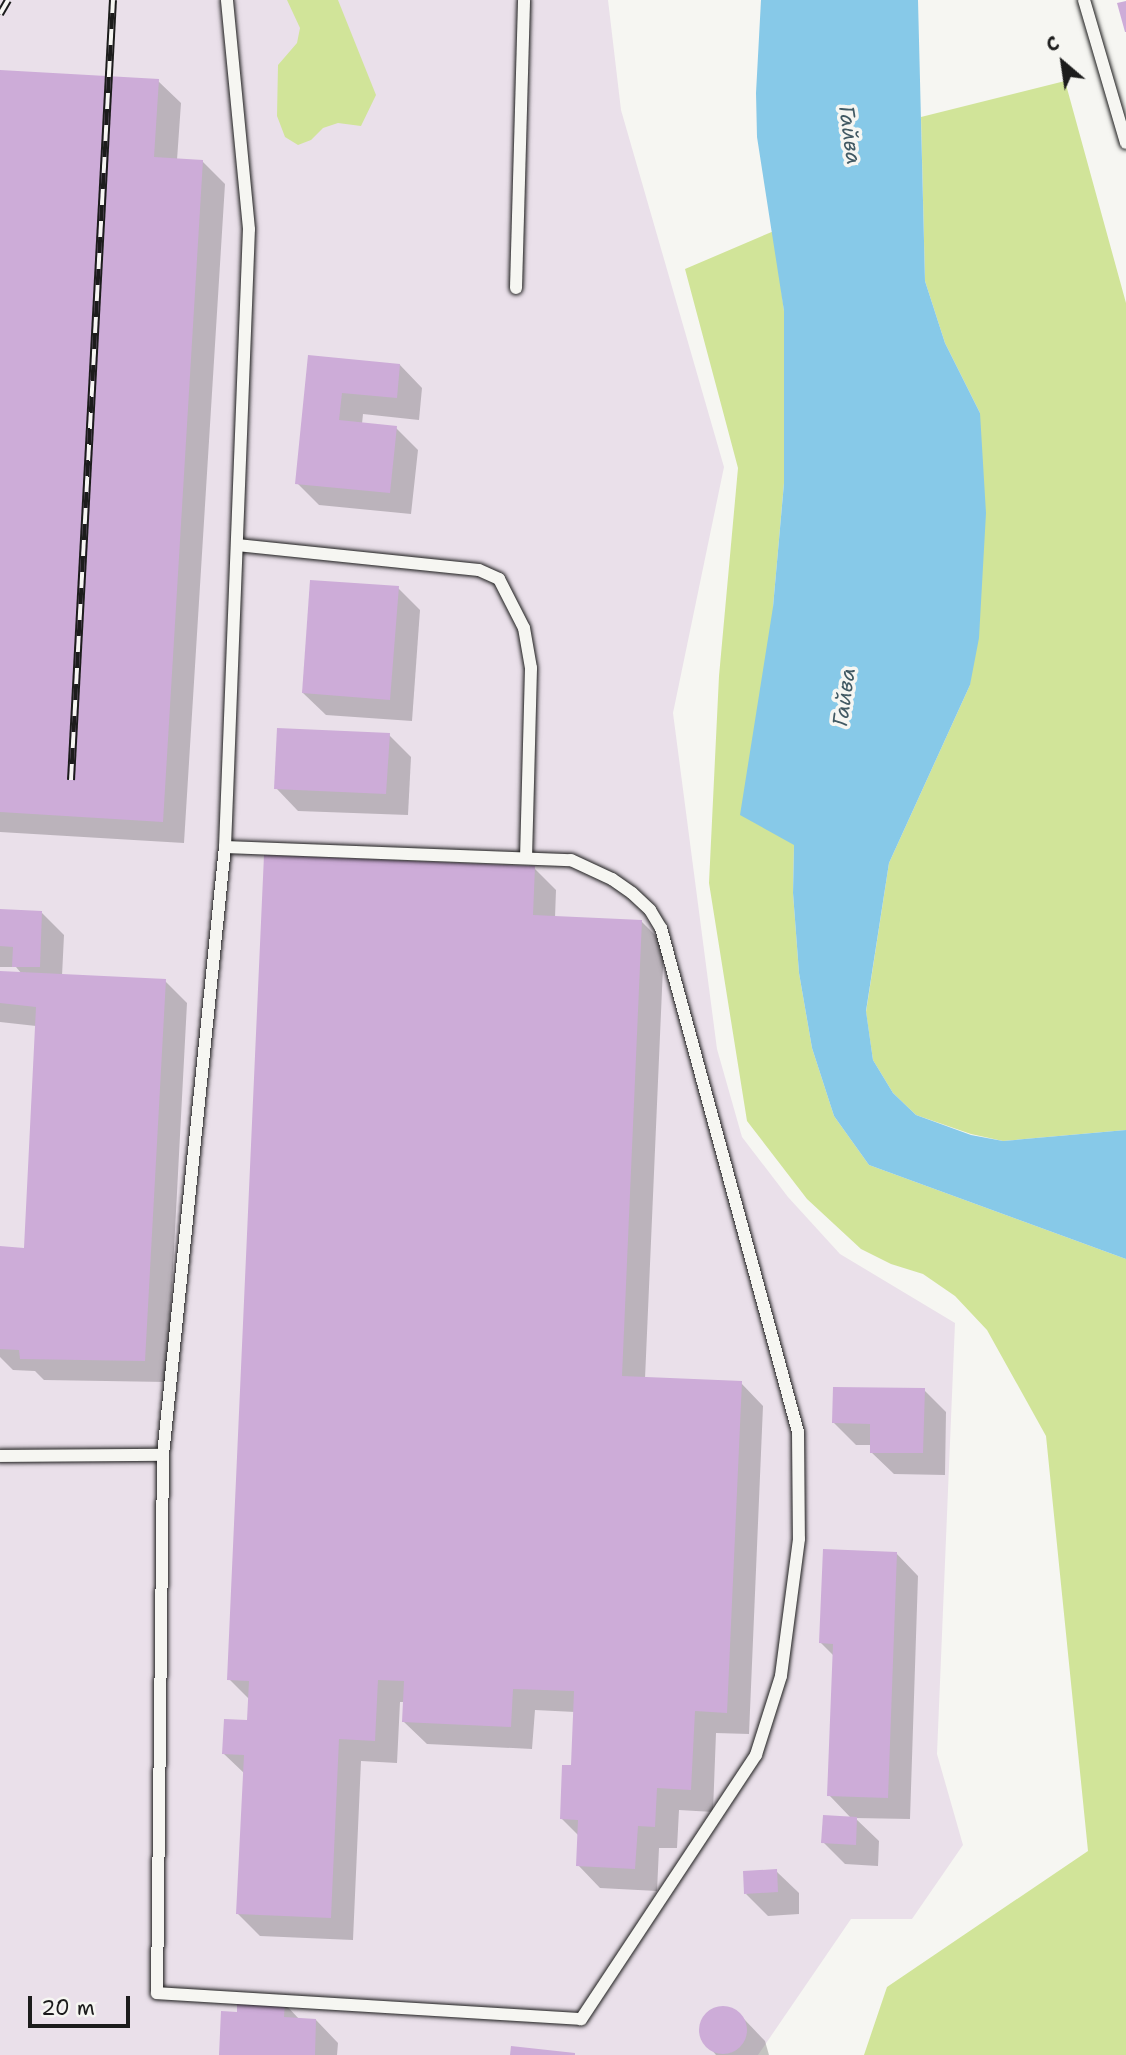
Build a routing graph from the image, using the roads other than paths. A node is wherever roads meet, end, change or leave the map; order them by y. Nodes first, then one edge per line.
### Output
1 (227, 0) edge
2 (524, 0) edge
3 (1084, 0) edge
4 (1126, 143) edge
5 (516, 288) dead end
6 (237, 545) junction
7 (225, 846) junction
8 (526, 858) junction
9 (163, 1455) junction
10 (0, 1456) edge

1 - 6 lane
2 - 5 lane
3 - 4 lane
6 - 7 lane
6 - 8 lane
7 - 8 lane
7 - 9 lane
8 - 9 lane
9 - 10 lane

